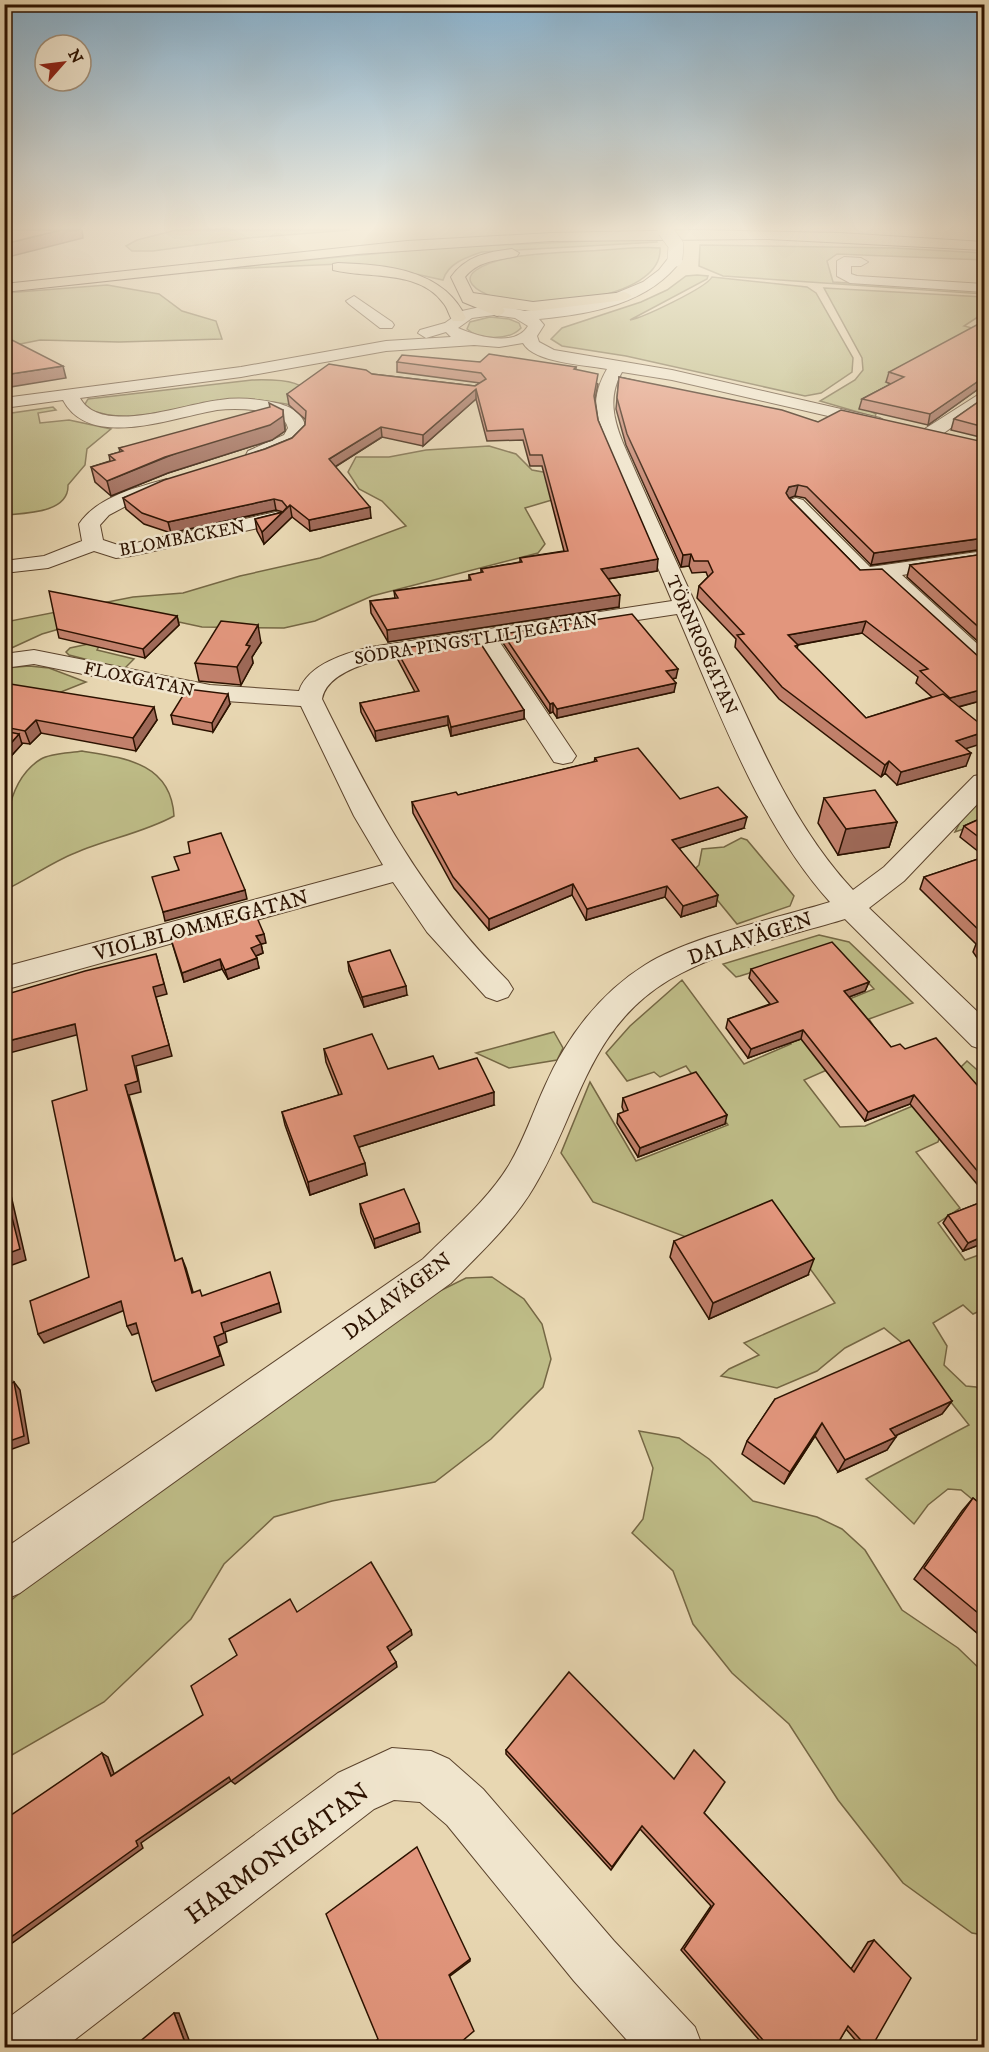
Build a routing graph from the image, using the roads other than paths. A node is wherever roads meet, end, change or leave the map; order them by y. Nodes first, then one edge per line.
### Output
1 (404, 326) edge
2 (410, 326) joint
3 (455, 326) edge
4 (534, 326) edge
5 (549, 326) edge
6 (531, 334) junction
7 (477, 341) junction
8 (386, 346) junction
9 (498, 352) junction
10 (357, 358) junction
11 (615, 369) junction
12 (69, 395) junction
13 (984, 396) edge
14 (4, 403) edge
15 (930, 434) junction
16 (954, 438) edge
17 (240, 460) edge
18 (182, 479) edge
19 (796, 504) edge
20 (276, 518) edge
21 (93, 544) junction
22 (984, 557) edge
23 (7, 567) dead end
24 (876, 573) junction
25 (684, 606) junction
26 (484, 636) junction
27 (4, 661) edge
28 (984, 662) edge
29 (310, 699) junction
30 (563, 756) dead end
31 (984, 782) edge
32 (398, 871) junction
33 (850, 907) junction
34 (4, 979) edge
35 (497, 989) dead end
36 (984, 1036) edge
37 (4, 1577) edge
38 (16, 2048) edge
39 (674, 2048) edge

1 - 2 street
2 - 8 street
3 - 7 street
4 - 6 street
5 - 6 street
6 - 7 street
6 - 11 street
7 - 8 street
7 - 9 street
8 - 10 street
9 - 10 street
9 - 11 street
10 - 12 street
11 - 15 street
11 - 25 street, TÖRNROSGATAN
12 - 14 street
12 - 17 street
13 - 15 street
15 - 16 street
18 - 21 street, BLOMBACKEN
19 - 24 street
20 - 21 street, BLOMBACKEN
21 - 23 street
22 - 24 street
24 - 28 street
25 - 26 street, SÖDRA PINGSTLILJEGATAN
25 - 33 street, TÖRNROSGATAN
26 - 29 street, SÖDRA PINGSTLILJEGATAN
26 - 30 street
27 - 29 street, FLOXGATAN
29 - 32 street
31 - 33 street
32 - 34 street, VIOLBLOMMEGATAN
32 - 35 street
33 - 36 street, TÖRNROSGATAN
33 - 37 street, DALAVÄGEN
38 - 39 street, HARMONIGATAN

